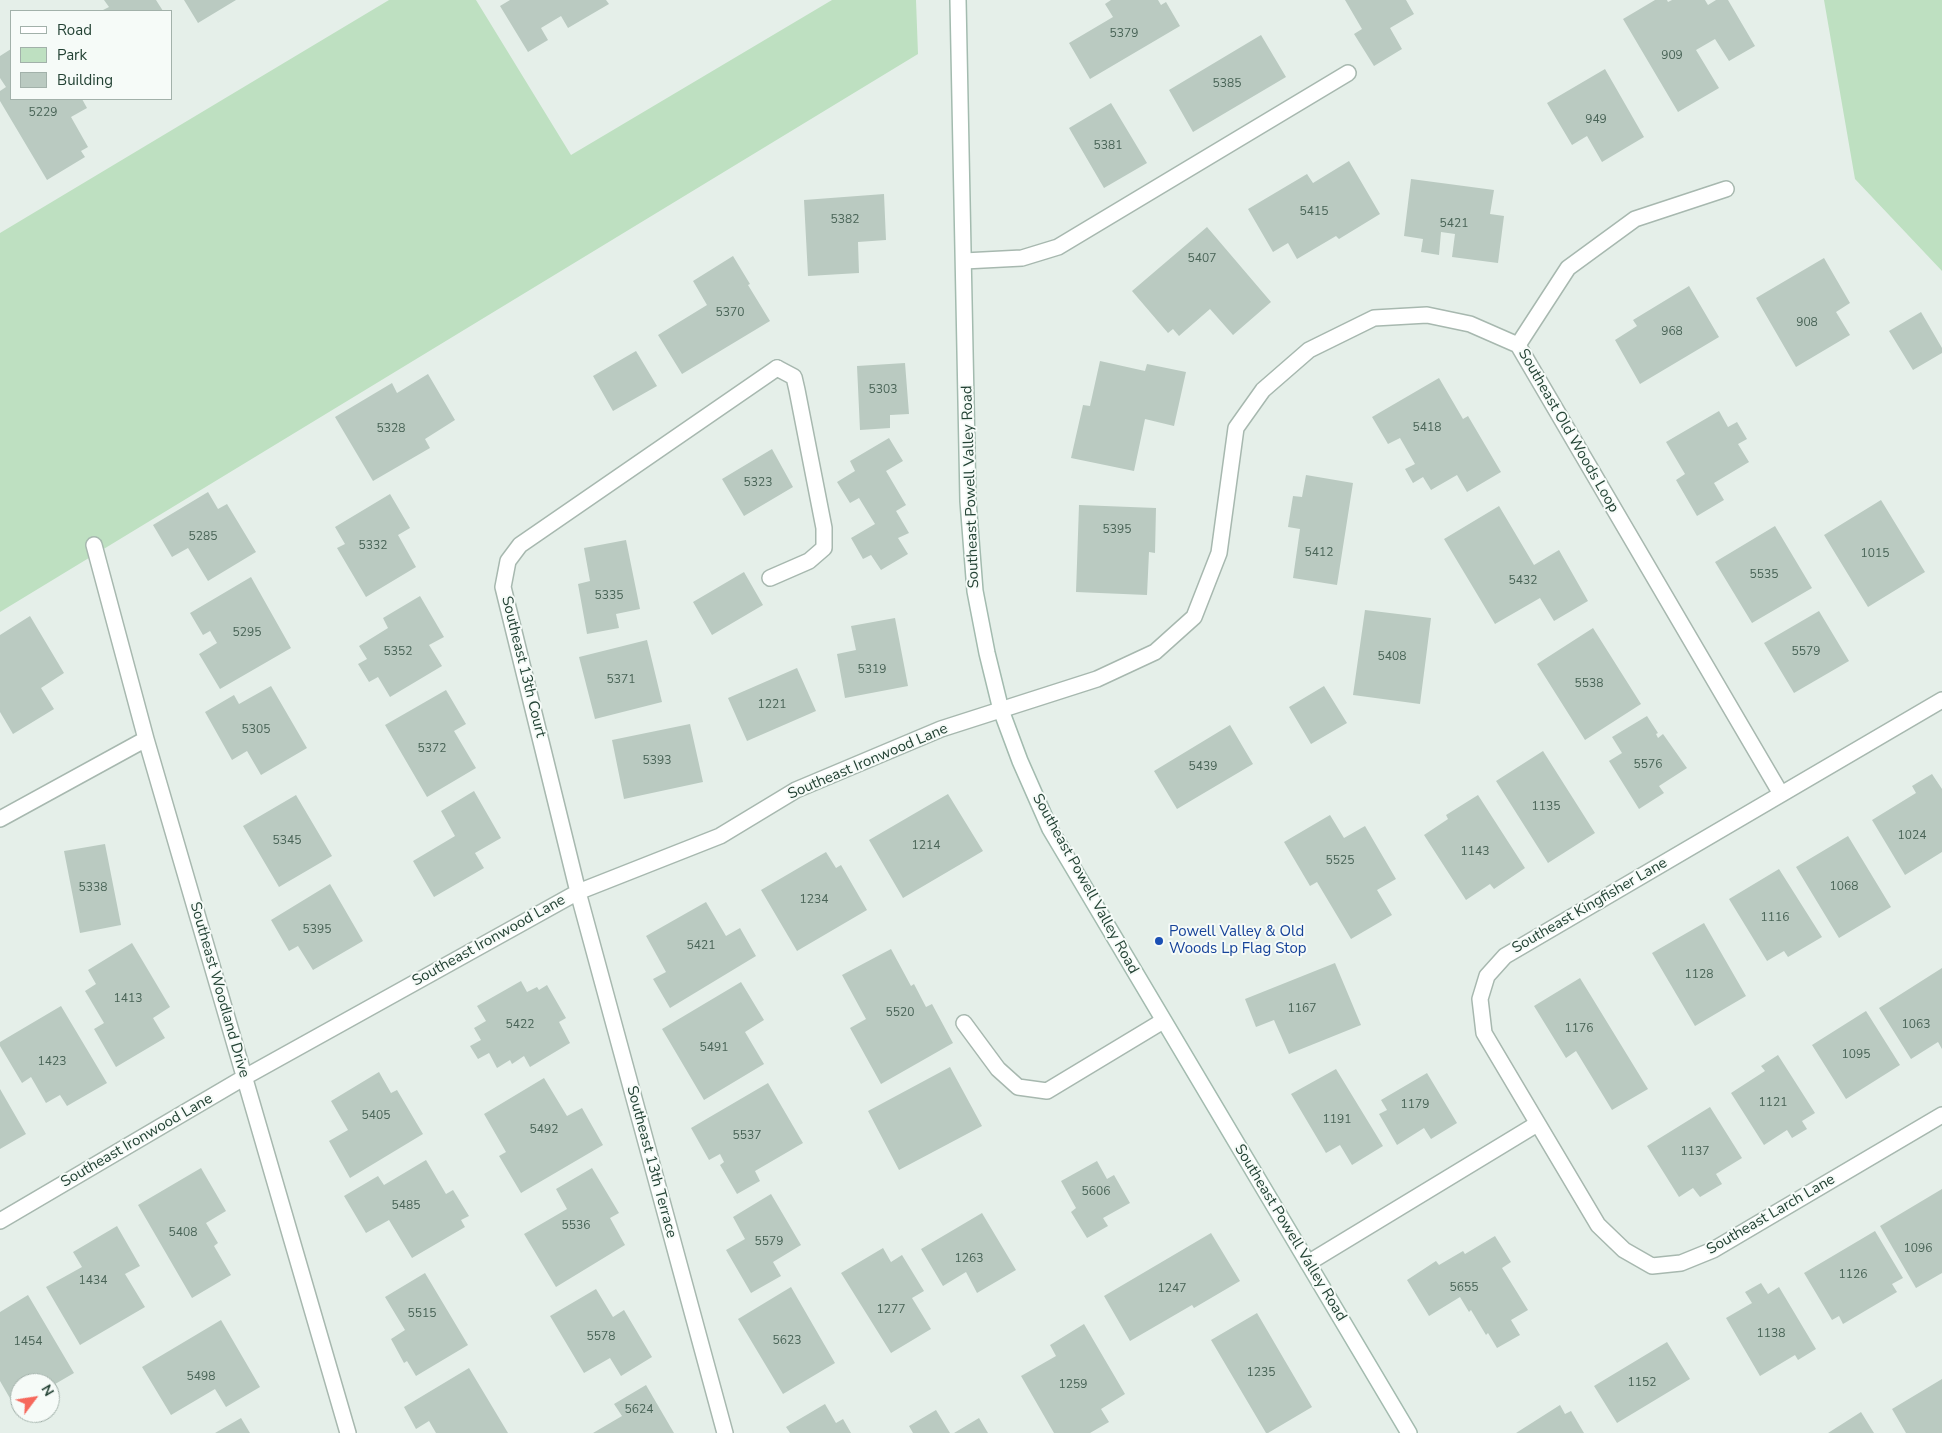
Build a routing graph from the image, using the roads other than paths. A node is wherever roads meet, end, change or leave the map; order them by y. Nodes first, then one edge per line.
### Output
1 (958, 0) edge
2 (1348, 73) dead end
3 (1726, 189) dead end
4 (964, 261) junction
5 (1518, 345) junction
6 (94, 545) dead end
7 (770, 578) dead end
8 (1942, 700) edge
9 (1001, 710) junction
10 (146, 739) junction
11 (1781, 794) junction
12 (0, 819) edge
13 (578, 892) junction
14 (1163, 1021) junction
15 (964, 1023) dead end
16 (245, 1077) junction
17 (1942, 1115) edge
18 (1537, 1124) junction
19 (0, 1221) edge
20 (1308, 1263) junction
21 (348, 1433) edge
22 (725, 1433) edge
23 (1409, 1433) edge

1 - 4 street, Southeast Powell Valley Road
2 - 4 street
3 - 5 street
4 - 9 street, Southeast Powell Valley Road
5 - 9 street, Southeast Old Woods Loop
5 - 11 street, Southeast Old Woods Loop
6 - 10 street, Southeast Woodland Drive
7 - 13 street, Southeast 13th Court
8 - 11 street, Southeast Kingfisher Lane
9 - 13 street, Southeast Ironwood Lane
9 - 14 street, Southeast Powell Valley Road
10 - 12 street
10 - 16 street, Southeast Woodland Drive
11 - 18 street, Southeast Kingfisher Lane
13 - 16 street, Southeast Ironwood Lane
13 - 22 street, Southeast 13th Terrace
14 - 15 street
14 - 20 street, Southeast Powell Valley Road
16 - 19 street, Southeast Ironwood Lane
16 - 21 street, Southeast Woodland Drive
17 - 18 street, Southeast Larch Lane
18 - 20 street
20 - 23 street, Southeast Powell Valley Road

